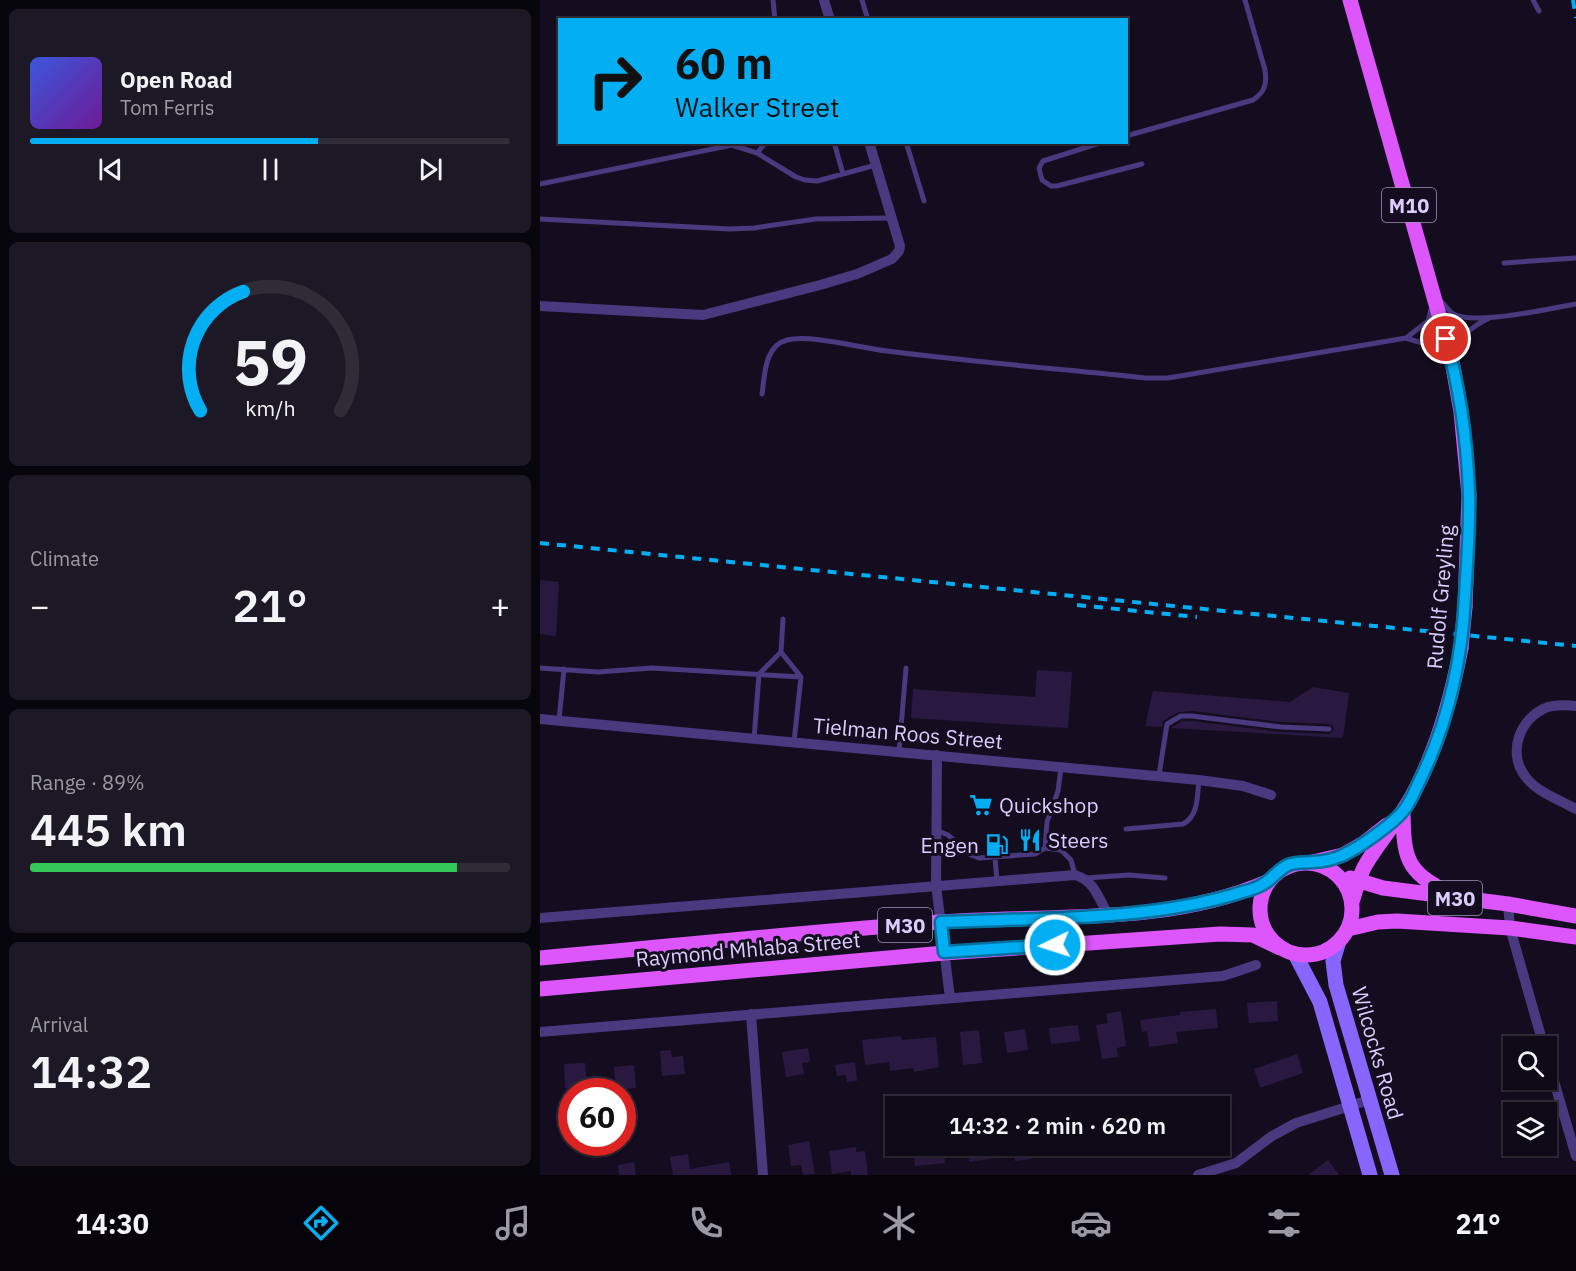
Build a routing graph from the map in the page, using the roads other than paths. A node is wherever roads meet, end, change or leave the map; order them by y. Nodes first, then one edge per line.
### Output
1 (773, 0) edge
2 (824, 0) edge
3 (862, 0) edge
4 (1245, 0) edge
5 (1350, 0) edge
6 (1533, 0) edge
7 (1539, 11) dead end
8 (775, 18) edge
9 (829, 18) edge
10 (867, 18) edge
11 (1128, 135) edge
12 (765, 144) edge
13 (835, 144) edge
14 (869, 144) edge
15 (907, 144) edge
16 (1097, 144) edge
17 (758, 153) junction
18 (1142, 164) dead end
19 (876, 165) junction
20 (843, 174) junction
21 (540, 184) edge
22 (924, 201) dead end
23 (892, 218) junction
24 (540, 219) edge
25 (1576, 258) edge
26 (1504, 263) dead end
27 (1435, 294) junction
28 (1576, 304) edge
29 (540, 306) edge
30 (1489, 318) junction
31 (1406, 338) junction
32 (1452, 361) junction
33 (762, 394) dead end
34 (783, 619) dead end
35 (781, 652) junction
36 (540, 668) edge
37 (906, 668) dead end
38 (564, 669) junction
39 (759, 674) junction
40 (801, 676) junction
41 (1576, 706) edge
42 (540, 719) edge
43 (559, 720) junction
44 (1329, 729) dead end
45 (754, 739) junction
46 (794, 743) junction
47 (900, 751) junction
48 (937, 755) junction
49 (1061, 766) junction
50 (1159, 776) junction
51 (1199, 780) junction
52 (1271, 795) dead end
53 (1576, 809) edge
54 (1403, 812) junction
55 (1126, 829) dead end
56 (936, 830) junction
57 (1045, 848) junction
58 (995, 857) junction
59 (1313, 862) junction
60 (1336, 873) junction
61 (1080, 877) junction
62 (1165, 878) dead end
63 (997, 881) junction
64 (1359, 881) junction
65 (1267, 882) junction
66 (936, 885) junction
67 (1459, 899) junction
68 (1352, 902) junction
69 (1508, 904) junction
70 (1108, 915) junction
71 (1576, 916) edge
72 (540, 918) edge
73 (941, 922) junction
74 (1510, 928) junction
75 (1343, 935) junction
76 (1576, 937) edge
77 (1280, 948) junction
78 (944, 952) junction
79 (1295, 954) junction
80 (540, 958) edge
81 (1256, 966) dead end
82 (540, 990) edge
83 (950, 998) junction
84 (751, 1014) junction
85 (540, 1032) edge
86 (1541, 1036) edge
87 (1557, 1090) edge
88 (1369, 1100) junction
89 (1350, 1106) junction
90 (1576, 1156) edge
91 (1236, 1163) junction
92 (763, 1175) edge
93 (1198, 1175) edge
94 (1231, 1175) edge
95 (1370, 1175) edge
96 (1392, 1175) edge

1 - 8 lane
2 - 9 street
3 - 10 lane
4 - 11 lane
5 - 27 main road, M10
6 - 7 lane
12 - 17 lane
13 - 20 lane
14 - 19 street
15 - 22 lane
16 - 18 lane
17 - 20 lane
17 - 21 lane
19 - 20 lane
19 - 23 street
23 - 24 lane
23 - 29 street
25 - 26 lane
27 - 30 lane
27 - 31 lane
27 - 32 main road, M10
28 - 30 lane
30 - 32 lane
31 - 32 lane
31 - 33 lane
32 - 54 main road, Rudolf Greyling / M10, bridge
34 - 35 lane
35 - 39 lane
35 - 40 lane
36 - 38 lane
37 - 47 lane
38 - 39 lane
38 - 43 lane
39 - 40 lane
39 - 45 lane
40 - 46 lane
41 - 53 street
42 - 43 street, Tielman Roos Street
43 - 45 street, Tielman Roos Street
44 - 50 lane
45 - 46 street, Tielman Roos Street
46 - 47 street, Tielman Roos Street
47 - 48 street, Tielman Roos Street
48 - 49 street, Tielman Roos Street
48 - 56 street
49 - 50 street, Tielman Roos Street
49 - 57 lane
50 - 51 street, Tielman Roos Street
51 - 52 street, Tielman Roos Street
51 - 55 lane
54 - 59 main road, Rudolf Greyling / M10
54 - 64 main road, Rudolf Greyling / M10
54 - 67 main road
56 - 58 lane
56 - 66 street
57 - 58 lane
57 - 61 lane
58 - 63 lane
59 - 60 main road, M30
59 - 65 main road, Raymond Mhlaba Street / M30
60 - 64 main road, M30
60 - 68 main road
61 - 62 lane
61 - 63 street
61 - 70 street
63 - 66 street
64 - 67 main road, M30
64 - 68 main road, Rudolf Greyling / M10
65 - 70 main road, Raymond Mhlaba Street / M30
65 - 77 main road
66 - 72 street
66 - 73 street
67 - 69 main road, M30
68 - 75 main road
69 - 71 main road, M30
69 - 74 street
70 - 73 main road, Raymond Mhlaba Street / M30
73 - 78 street
73 - 80 main road, Raymond Mhlaba Street / M30
74 - 75 main road, Raymond Mhlaba Street / M30
74 - 76 main road, Raymond Mhlaba Street / M30
74 - 86 street
75 - 79 main road, Raymond Mhlaba Street / M30
75 - 88 street, Wilcocks Road
77 - 78 main road, Raymond Mhlaba Street / M30
77 - 79 main road, Raymond Mhlaba Street / M30
78 - 82 main road, Raymond Mhlaba Street / M30
78 - 83 street
79 - 89 street, Wilcocks Road
81 - 83 street
83 - 84 street
84 - 85 street
84 - 92 street
87 - 90 street
88 - 89 street
88 - 96 street, Wilcocks Road
89 - 91 street
89 - 95 street, Wilcocks Road
91 - 93 street
91 - 94 street

